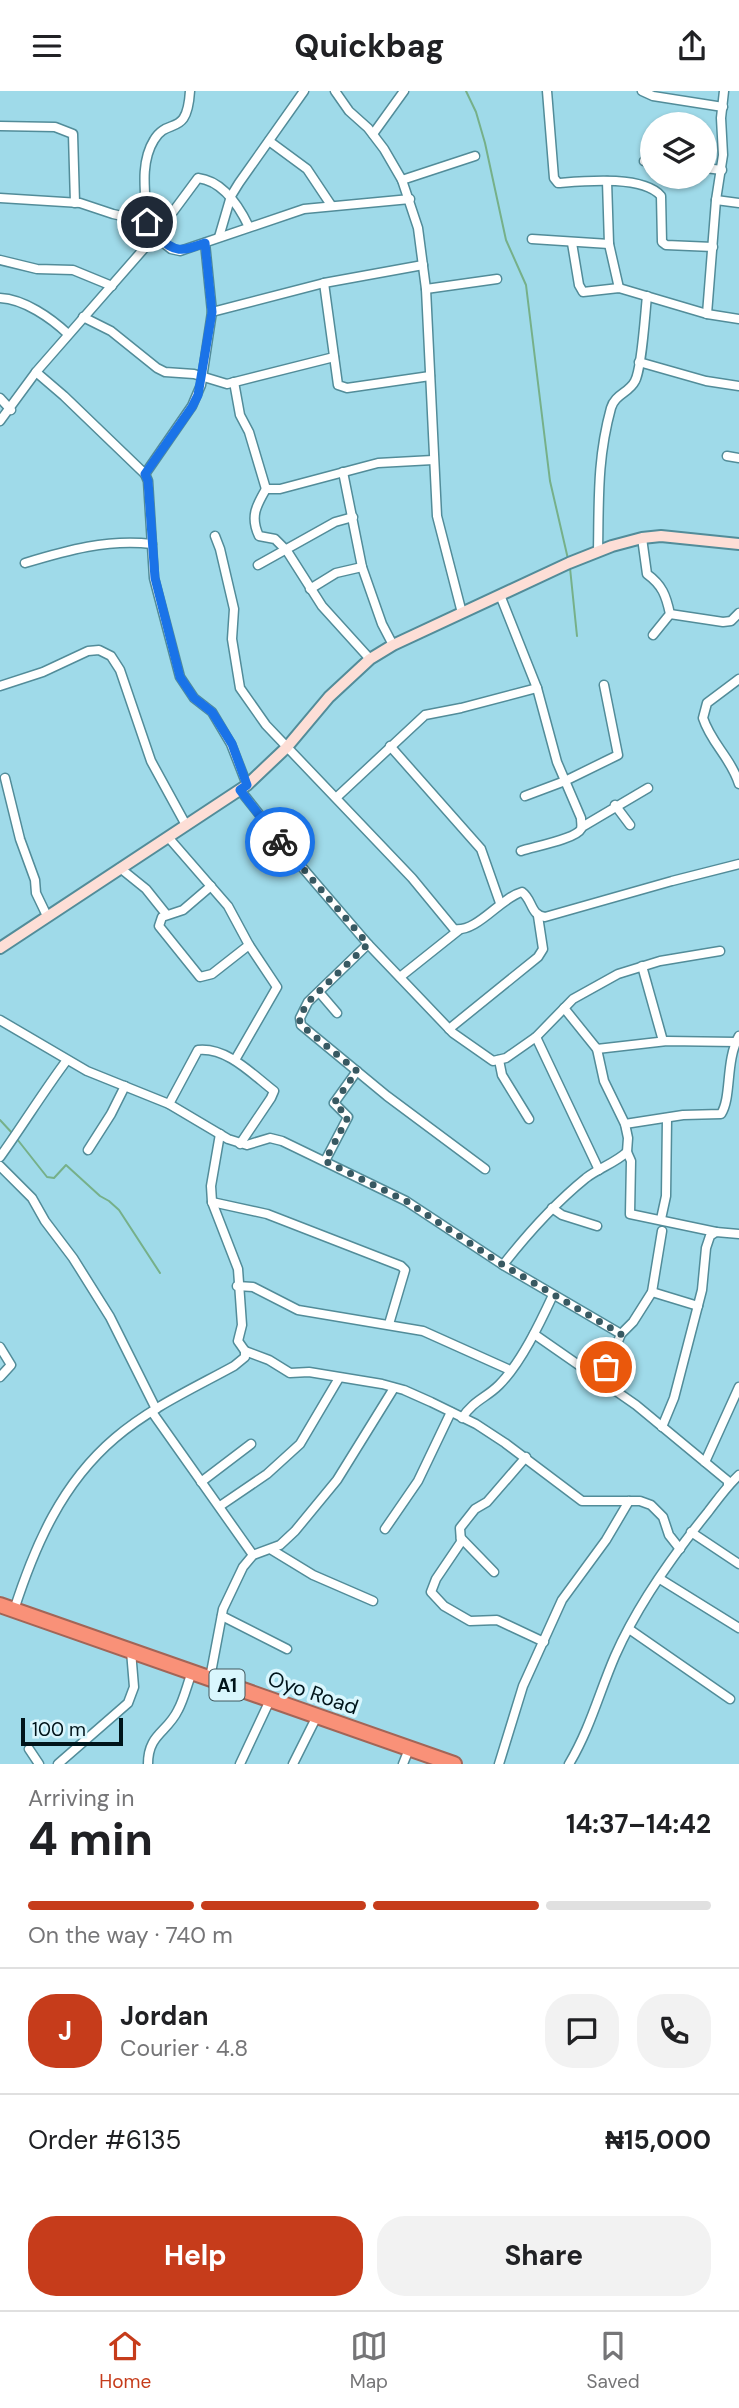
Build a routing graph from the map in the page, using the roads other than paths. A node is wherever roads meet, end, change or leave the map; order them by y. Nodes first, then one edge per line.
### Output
1 (190, 91) edge
2 (304, 91) edge
3 (335, 91) edge
4 (404, 91) edge
5 (547, 91) edge
6 (642, 91) edge
7 (724, 91) edge
8 (723, 107) junction
9 (0, 126) edge
10 (373, 134) junction
11 (268, 141) junction
12 (475, 156) dead end
13 (717, 170) edge
14 (722, 170) junction
15 (402, 180) junction
16 (607, 181) junction
17 (231, 196) junction
18 (0, 198) edge
19 (410, 198) junction
20 (716, 199) junction
21 (75, 203) junction
22 (739, 203) edge
23 (331, 205) junction
24 (147, 222) junction
25 (163, 225) junction
26 (249, 227) junction
27 (156, 236) junction
28 (219, 237) junction
29 (532, 239) dead end
30 (205, 243) junction
31 (572, 243) junction
32 (609, 244) junction
33 (713, 247) junction
34 (0, 260) edge
35 (423, 265) junction
36 (497, 279) dead end
37 (324, 283) junction
38 (112, 286) junction
39 (619, 288) junction
40 (426, 289) junction
41 (647, 296) junction
42 (0, 298) edge
43 (212, 312) junction
44 (707, 314) junction
45 (83, 317) junction
46 (739, 319) edge
47 (68, 334) junction
48 (334, 357) junction
49 (639, 362) junction
50 (36, 372) junction
51 (202, 376) junction
52 (430, 376) junction
53 (234, 382) junction
54 (739, 386) edge
55 (0, 398) edge
56 (10, 410) junction
57 (0, 421) edge
58 (727, 456) dead end
59 (739, 458) edge
60 (433, 460) junction
61 (343, 472) junction
62 (145, 474) junction
63 (266, 489) junction
64 (353, 517) junction
65 (215, 536) dead end
66 (642, 538) junction
67 (152, 544) junction
68 (739, 544) edge
69 (287, 551) junction
70 (598, 552) junction
71 (25, 563) dead end
72 (258, 565) dead end
73 (362, 567) junction
74 (310, 589) junction
75 (500, 595) junction
76 (462, 613) junction
77 (739, 613) edge
78 (670, 614) junction
79 (653, 635) dead end
80 (393, 645) junction
81 (370, 659) junction
82 (739, 679) edge
83 (0, 685) edge
84 (604, 685) dead end
85 (537, 688) junction
86 (390, 746) junction
87 (287, 747) junction
88 (5, 778) dead end
89 (565, 781) junction
90 (739, 784) edge
91 (243, 788) junction
92 (648, 788) dead end
93 (525, 796) dead end
94 (337, 797) junction
95 (615, 805) junction
96 (186, 825) junction
97 (631, 825) dead end
98 (582, 827) junction
99 (168, 837) junction
100 (521, 851) dead end
101 (739, 864) edge
102 (120, 868) junction
103 (211, 886) junction
104 (500, 903) junction
105 (166, 914) junction
106 (47, 916) junction
107 (538, 916) junction
108 (459, 930) junction
109 (368, 944) junction
110 (248, 945) junction
111 (0, 948) edge
112 (720, 951) dead end
113 (642, 966) junction
114 (400, 977) junction
115 (319, 992) junction
116 (564, 1008) junction
117 (337, 1013) dead end
118 (0, 1020) edge
119 (449, 1029) junction
120 (536, 1037) junction
121 (737, 1039) edge
122 (663, 1041) junction
123 (597, 1049) junction
124 (67, 1060) junction
125 (499, 1060) junction
126 (235, 1061) junction
127 (357, 1071) junction
128 (125, 1086) junction
129 (169, 1104) junction
130 (529, 1119) dead end
131 (667, 1119) junction
132 (625, 1124) junction
133 (220, 1134) junction
134 (240, 1144) junction
135 (88, 1150) dead end
136 (627, 1152) junction
137 (0, 1157) edge
138 (325, 1161) junction
139 (0, 1166) edge
140 (485, 1169) dead end
141 (599, 1170) junction
142 (212, 1202) junction
143 (552, 1208) junction
144 (661, 1219) junction
145 (597, 1226) dead end
146 (663, 1231) dead end
147 (716, 1232) junction
148 (739, 1234) edge
149 (503, 1265) junction
150 (237, 1286) junction
151 (652, 1292) junction
152 (553, 1295) junction
153 (698, 1306) junction
154 (389, 1324) junction
155 (534, 1334) junction
156 (621, 1334) junction
157 (0, 1347) edge
158 (245, 1351) junction
159 (510, 1370) junction
160 (0, 1377) edge
161 (339, 1378) junction
162 (602, 1381) junction
163 (739, 1387) edge
164 (394, 1388) junction
165 (154, 1411) junction
166 (451, 1412) junction
167 (462, 1418) junction
168 (662, 1427) junction
169 (251, 1444) dead end
170 (526, 1457) junction
171 (705, 1462) junction
172 (739, 1475) edge
173 (201, 1482) junction
174 (728, 1485) junction
175 (629, 1501) junction
176 (220, 1506) junction
177 (385, 1529) dead end
178 (691, 1532) junction
179 (461, 1538) junction
180 (680, 1549) junction
181 (272, 1550) junction
182 (253, 1555) junction
183 (739, 1564) edge
184 (494, 1572) dead end
185 (660, 1579) junction
186 (373, 1601) dead end
187 (7, 1608) edge
188 (222, 1616) junction
189 (739, 1627) edge
190 (629, 1629) junction
191 (544, 1642) junction
192 (287, 1649) dead end
193 (131, 1651) junction
194 (192, 1672) junction
195 (210, 1678) junction
196 (730, 1699) dead end
197 (270, 1700) junction
198 (317, 1716) junction
199 (29, 1749) dead end
200 (409, 1749) junction
201 (39, 1764) edge
202 (58, 1764) edge
203 (148, 1764) edge
204 (240, 1764) edge
205 (293, 1764) edge
206 (403, 1764) edge
207 (454, 1764) edge
208 (499, 1764) edge
209 (569, 1764) edge

1 - 24 street
2 - 11 street
3 - 10 street
4 - 10 street
5 - 16 street
6 - 8 street
7 - 8 street
8 - 14 street
9 - 21 street
10 - 15 street
11 - 17 street
11 - 23 street
12 - 15 street
13 - 14 street
14 - 20 street
15 - 19 street
16 - 32 street
16 - 33 street
17 - 25 street
17 - 26 street
17 - 28 street
18 - 21 street
19 - 23 street
19 - 35 street
20 - 22 street
20 - 33 street
21 - 24 street
23 - 26 street
24 - 25 street
25 - 27 street
26 - 28 street
27 - 30 street
27 - 38 street
28 - 30 street
29 - 31 street
30 - 43 street
31 - 32 street
31 - 39 street
32 - 39 street
33 - 44 street
34 - 38 street
35 - 37 street
35 - 40 street
36 - 40 street
37 - 43 street
37 - 48 street
38 - 45 street
39 - 41 street
40 - 52 street
41 - 44 street
41 - 49 street
42 - 47 street
43 - 51 street
44 - 46 street
45 - 47 street
45 - 51 street
47 - 50 street
48 - 52 street
48 - 53 street
49 - 54 street
49 - 70 street
50 - 56 street
50 - 62 street
51 - 53 street
51 - 62 street
52 - 60 street
53 - 63 street
55 - 56 street
56 - 57 street
58 - 59 street
60 - 61 street
60 - 76 street
61 - 63 street
61 - 64 street
62 - 67 street
63 - 69 street
64 - 69 street
64 - 73 street
65 - 87 street
66 - 68 main road
66 - 70 main road
66 - 78 street
67 - 71 street
67 - 91 street
69 - 72 street
69 - 74 street
70 - 75 main road
73 - 74 street
73 - 80 street
74 - 81 street
75 - 76 main road
75 - 85 street
76 - 80 main road
77 - 78 street
78 - 79 street
80 - 81 main road
81 - 87 main road
82 - 90 street
83 - 96 street
84 - 89 street
85 - 86 street
85 - 89 street
86 - 94 street
86 - 104 street
87 - 91 main road
87 - 94 street
88 - 106 street
89 - 93 street
89 - 98 street
91 - 96 main road
91 - 109 street
92 - 95 street
94 - 108 street
95 - 97 street
95 - 98 street
96 - 99 main road
98 - 100 street
99 - 102 main road
99 - 103 street
101 - 107 street
102 - 105 street
102 - 106 main road
103 - 105 street
103 - 110 street
104 - 107 street
104 - 108 street
105 - 110 street
106 - 111 main road
107 - 119 street
108 - 114 street
109 - 114 street
109 - 115 street
110 - 126 street
112 - 113 street
113 - 116 street
113 - 122 street
114 - 119 street
115 - 117 street
115 - 127 street
116 - 120 street
116 - 123 street
118 - 124 street
119 - 125 street
120 - 125 street
120 - 141 street
121 - 122 street
121 - 131 street
122 - 123 street
123 - 132 street
124 - 128 street
124 - 137 street
125 - 130 street
126 - 129 street
126 - 134 street
127 - 138 street
127 - 140 street
128 - 129 street
128 - 135 street
129 - 133 street
131 - 132 street
131 - 144 street
132 - 136 street
133 - 134 street
133 - 142 street
134 - 138 street
136 - 141 street
136 - 144 street
138 - 149 street
139 - 165 street
141 - 143 street
142 - 150 street
142 - 154 street
143 - 145 street
143 - 149 street
144 - 147 street
146 - 151 street
147 - 148 street
147 - 153 street
149 - 152 street
150 - 154 street
150 - 158 street
151 - 153 street
151 - 156 street
152 - 155 street
152 - 156 street
153 - 168 street
154 - 159 street
155 - 159 street
155 - 162 street
156 - 162 street
157 - 160 street
158 - 161 street
158 - 165 street
159 - 167 street
161 - 164 street
161 - 176 street
162 - 168 street
163 - 171 street
164 - 166 street
164 - 181 street
165 - 173 street
165 - 187 street
166 - 167 street
166 - 177 street
167 - 170 street
168 - 171 street
169 - 173 street
170 - 175 street
170 - 179 street
171 - 174 street
172 - 174 street
173 - 176 street
174 - 178 street
175 - 180 street
175 - 191 street
176 - 182 street
178 - 180 street
178 - 183 street
179 - 184 street
179 - 191 street
180 - 185 street
181 - 182 street
181 - 186 street
182 - 188 street
185 - 189 street
185 - 190 street
187 - 193 highway, Oyo Road / A1
188 - 192 street
188 - 195 street
190 - 196 street
190 - 209 street
191 - 208 street
193 - 194 highway, Oyo Road / A1
193 - 202 street
194 - 195 highway, Oyo Road / A1
194 - 203 street
195 - 197 highway, Oyo Road / A1
197 - 198 highway, Oyo Road / A1
197 - 204 street
198 - 200 highway, Oyo Road / A1
198 - 205 street
199 - 201 street
200 - 206 street
200 - 207 highway, Oyo Road / A1

